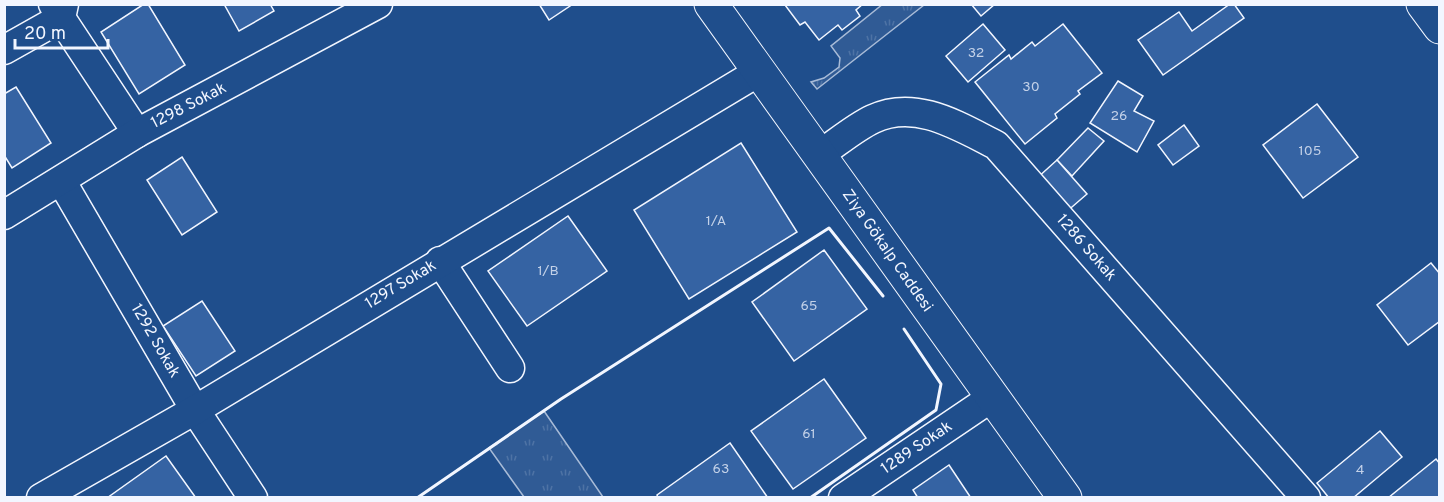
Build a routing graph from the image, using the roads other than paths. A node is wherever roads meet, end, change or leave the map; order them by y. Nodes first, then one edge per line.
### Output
1 (378, 4) edge
2 (711, 4) edge
3 (1423, 4) edge
4 (59, 9) edge
5 (1440, 27) edge
6 (4, 50) edge
7 (760, 71) junction
8 (137, 133) junction
9 (819, 155) junction
10 (62, 182) junction
11 (4, 215) edge
12 (440, 261) junction
13 (510, 368) dead end
14 (991, 398) junction
15 (195, 410) junction
16 (41, 498) edge
17 (253, 498) edge
18 (843, 498) edge
19 (1065, 498) edge
20 (1306, 498) edge

1 - 8 street, 1298 Sokak
2 - 7 main road, Ziya Gökalp Caddesi
3 - 5 main road
4 - 6 street
4 - 8 street
7 - 9 main road, Ziya Gökalp Caddesi
7 - 12 street, 1297 Sokak
8 - 10 street, 1298 Sokak
9 - 14 main road, Ziya Gökalp Caddesi
9 - 20 street, 1286 Sokak
10 - 11 street, 1298 Sokak
10 - 15 street, 1292 Sokak
12 - 13 street
12 - 15 street, 1297 Sokak
14 - 18 street, 1289 Sokak
14 - 19 main road, Ziya Gökalp Caddesi
15 - 16 street, 1297 Sokak
15 - 17 street, 1292 Sokak

